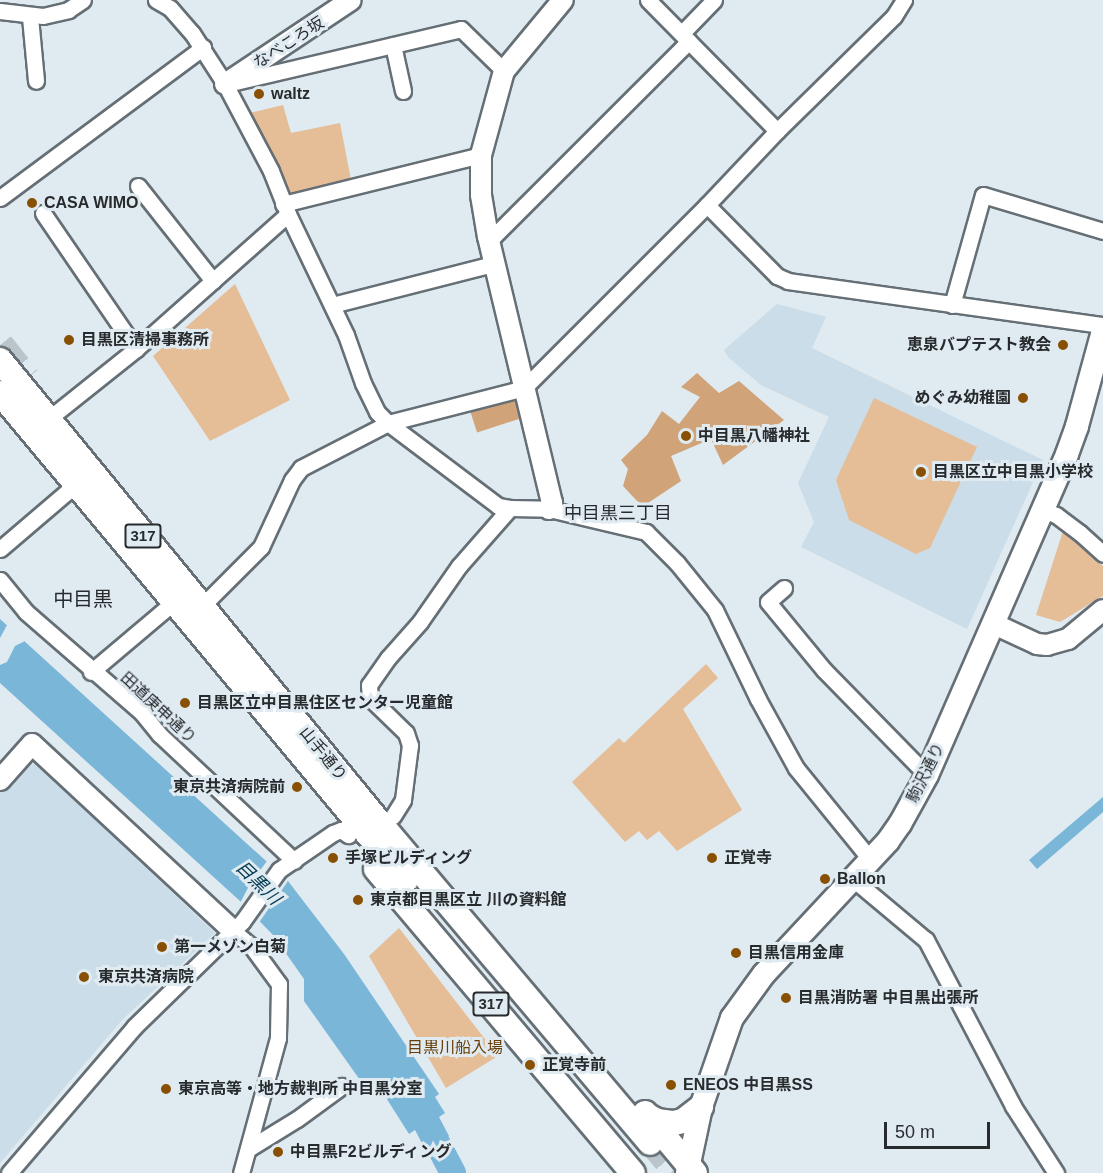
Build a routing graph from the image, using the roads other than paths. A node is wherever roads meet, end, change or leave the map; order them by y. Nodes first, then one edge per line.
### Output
1 (83, 0) edge
2 (156, 0) edge
3 (351, 0) edge
4 (563, 0) edge
5 (648, 0) edge
6 (714, 0) edge
7 (904, 0) edge
8 (0, 12) edge
9 (30, 17) junction
10 (686, 37) junction
11 (393, 45) junction
12 (203, 47) junction
13 (504, 71) junction
14 (36, 81) dead end
15 (225, 84) junction
16 (403, 91) dead end
17 (777, 131) junction
18 (481, 155) junction
19 (138, 186) dead end
20 (0, 198) edge
21 (707, 205) junction
22 (286, 209) junction
23 (43, 213) dead end
24 (1103, 231) edge
25 (488, 237) junction
26 (493, 264) junction
27 (213, 281) junction
28 (332, 305) junction
29 (952, 305) junction
30 (1103, 325) edge
31 (1103, 331) edge
32 (136, 350) junction
33 (0, 360) edge
34 (524, 387) junction
35 (0, 393) edge
36 (47, 420) junction
37 (388, 423) junction
38 (75, 486) junction
39 (549, 509) junction
40 (508, 510) junction
41 (1043, 510) junction
42 (0, 549) edge
43 (1103, 554) edge
44 (0, 579) edge
45 (784, 588) dead end
46 (187, 600) junction
47 (1103, 610) edge
48 (994, 624) junction
49 (91, 672) junction
50 (279, 715) junction
51 (927, 775) junction
52 (0, 780) edge
53 (393, 816) junction
54 (348, 835) junction
55 (870, 860) junction
56 (294, 861) junction
57 (853, 879) junction
58 (239, 925) junction
59 (342, 1086) dead end
60 (701, 1107) junction
61 (648, 1116) junction
62 (248, 1149) junction
63 (640, 1156) edge
64 (690, 1170) edge
65 (9, 1173) edge
66 (241, 1173) edge
67 (1056, 1173) edge

1 - 9 street
2 - 12 street
3 - 15 street, なべころ坂
4 - 13 street
5 - 10 street
6 - 10 street
7 - 17 street
8 - 9 street
9 - 14 street
10 - 17 street
10 - 25 street
11 - 13 street
11 - 15 street
11 - 16 street
12 - 15 street
12 - 20 street
13 - 18 street
15 - 22 street
17 - 21 street
18 - 22 street
18 - 25 street
19 - 27 street
21 - 29 street
21 - 34 street
22 - 27 street
22 - 28 street
23 - 32 street
24 - 29 street
25 - 26 street
26 - 28 street
26 - 34 street
27 - 32 street
28 - 37 street
29 - 30 street
31 - 41 main road, 駒沢通り
32 - 36 street
33 - 36 main road, 山手通り / 317
34 - 37 street
34 - 39 street
35 - 38 main road, 山手通り / 317
36 - 46 main road, 山手通り / 317
37 - 40 street
37 - 46 street
38 - 42 street
38 - 46 main road, 山手通り / 317
39 - 40 street
39 - 55 street
40 - 53 street
41 - 43 street
41 - 48 main road, 駒沢通り
44 - 49 street, 田道庚申通り
45 - 51 street
46 - 49 street
46 - 50 main road, 山手通り / 317
47 - 48 street
48 - 51 main road, 駒沢通り
49 - 56 street, 田道庚申通り
50 - 53 main road, 317
50 - 54 main road, 317
50 - 63 main road, 山手通り / 317
51 - 55 main road, 駒沢通り
52 - 58 street
53 - 61 main road, 317
54 - 56 street
54 - 63 main road, 317
55 - 57 main road, 駒沢通り
56 - 58 street
57 - 60 main road, 駒沢通り
57 - 67 street
58 - 62 street
58 - 65 street
59 - 62 street
60 - 61 main road
60 - 64 main road, 駒沢通り
61 - 64 main road, 317
62 - 66 street

